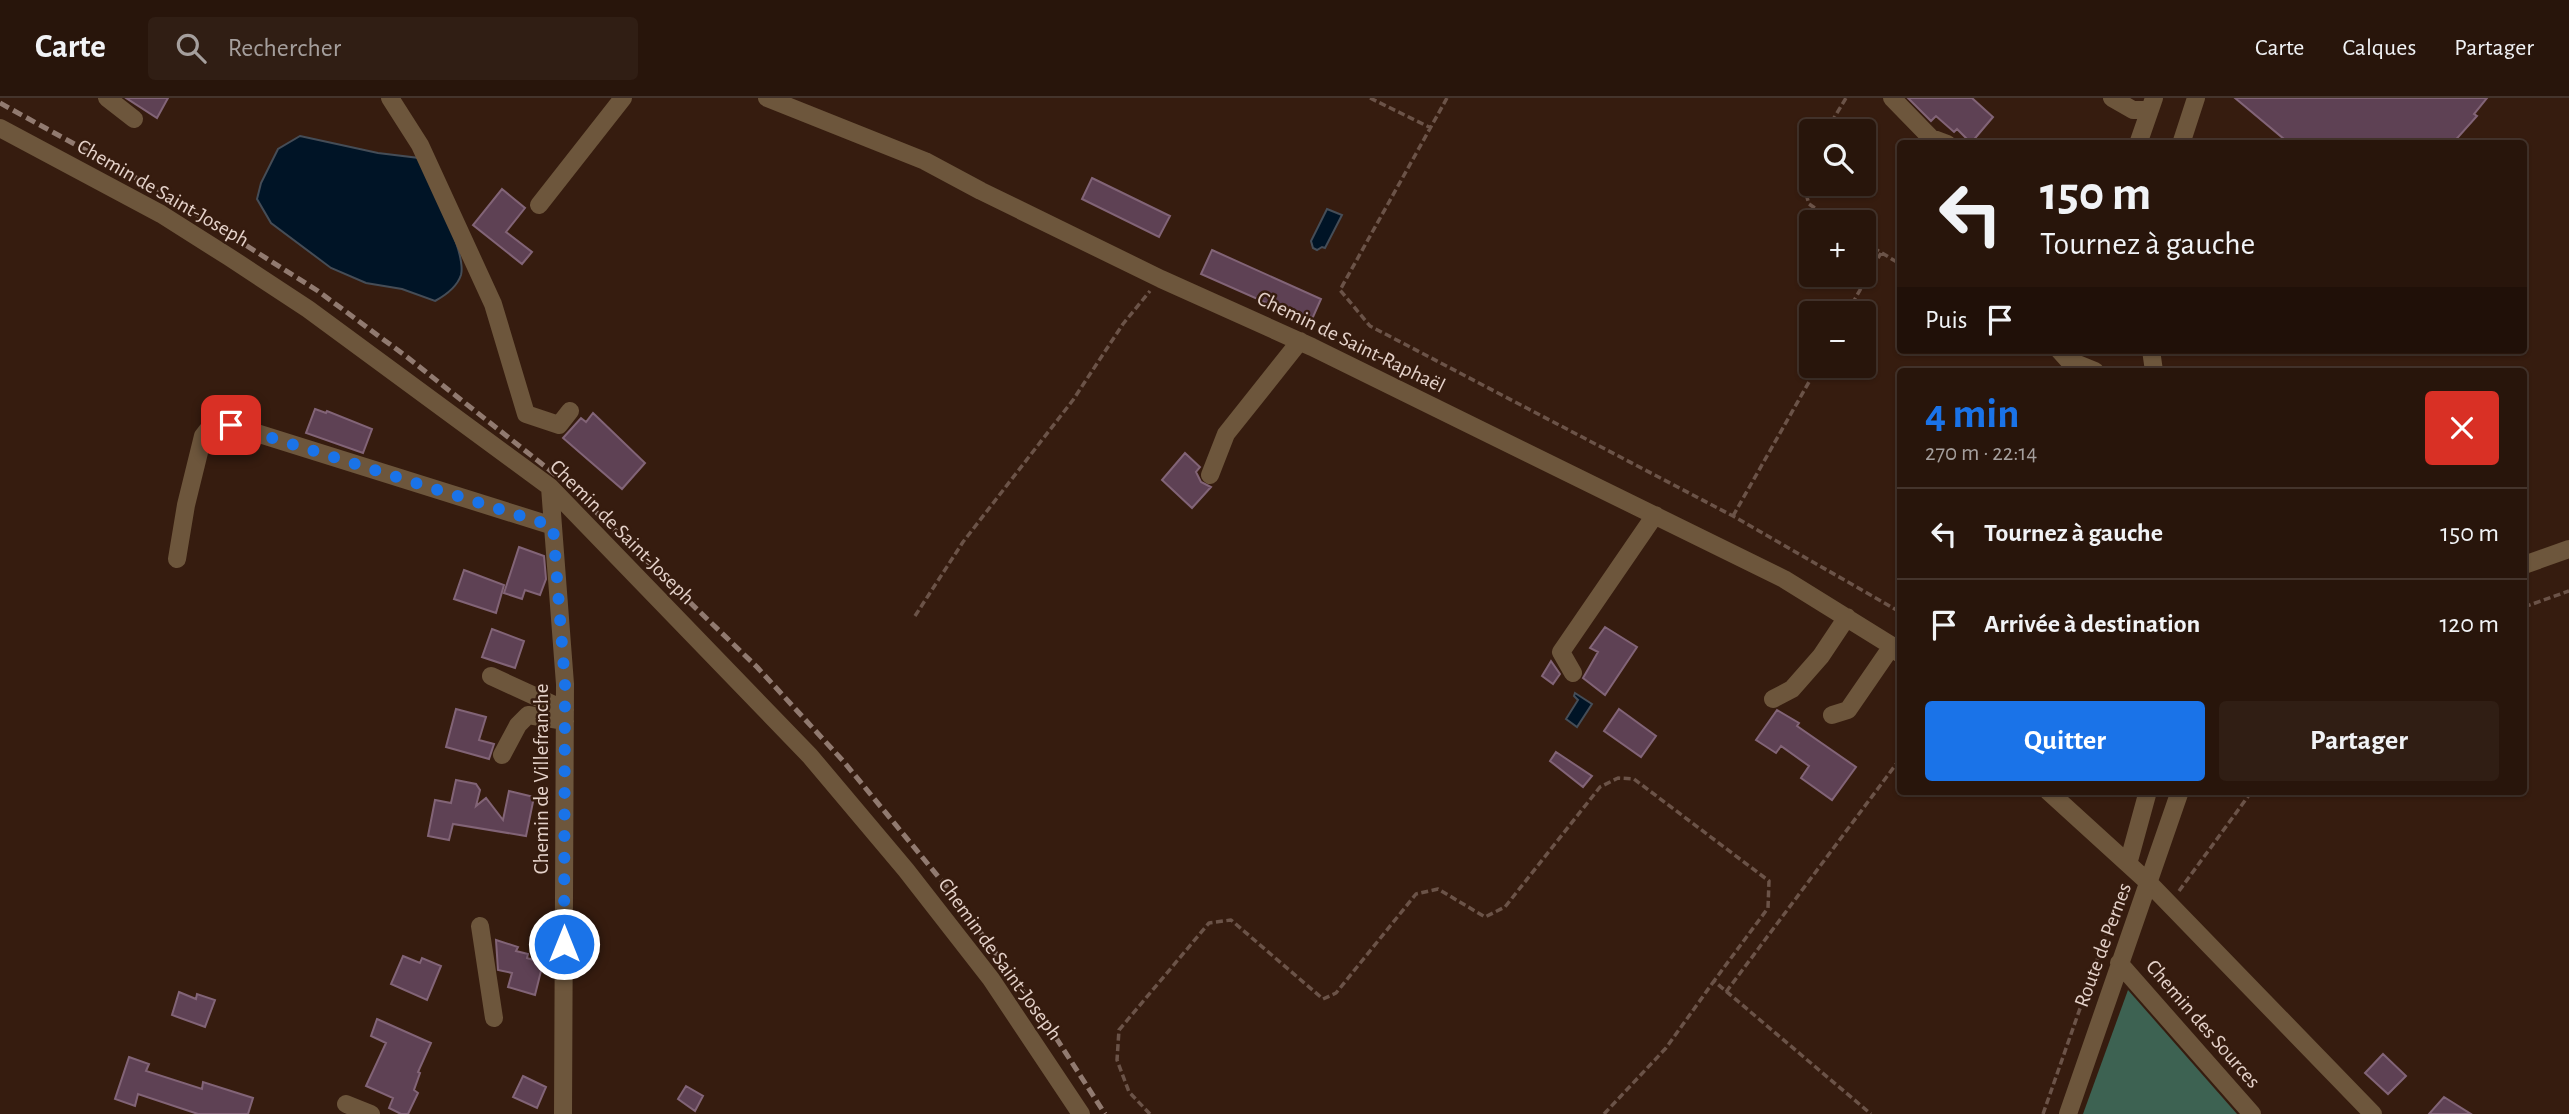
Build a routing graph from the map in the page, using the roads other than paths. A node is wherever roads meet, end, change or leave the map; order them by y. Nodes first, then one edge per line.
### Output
1 (107, 98) edge
2 (390, 98) edge
3 (623, 98) edge
4 (767, 98) edge
5 (1892, 98) edge
6 (2112, 98) edge
7 (2196, 98) edge
8 (2152, 104) edge
9 (134, 119) dead end
10 (0, 128) edge
11 (1936, 140) edge
12 (2139, 140) edge
13 (2182, 140) edge
14 (540, 205) dead end
15 (1300, 341) junction
16 (2063, 354) edge
17 (2088, 368) edge
18 (570, 411) dead end
19 (1210, 475) dead end
20 (550, 487) junction
21 (1655, 515) junction
22 (553, 526) junction
23 (2569, 549) edge
24 (177, 559) dead end
25 (2527, 564) edge
26 (1847, 617) junction
27 (1896, 650) edge
28 (1573, 673) dead end
29 (491, 676) dead end
30 (1773, 699) dead end
31 (565, 715) junction
32 (1832, 715) dead end
33 (502, 755) dead end
34 (2052, 795) edge
35 (2147, 795) edge
36 (2179, 795) edge
37 (2128, 864) junction
38 (2149, 883) junction
39 (480, 926) dead end
40 (2119, 963) junction
41 (494, 1018) dead end
42 (346, 1104) dead end
43 (371, 1114) edge
44 (563, 1114) edge
45 (1081, 1114) edge
46 (2068, 1114) edge
47 (2252, 1114) edge
48 (2373, 1114) edge

1 - 9 street
2 - 18 street
3 - 14 street
4 - 15 street, Chemin de Saint-Raphaël
5 - 11 street
6 - 8 street
7 - 13 street
8 - 12 street
10 - 20 street, Chemin de Saint-Joseph
15 - 19 street
15 - 21 street, Chemin de Saint-Raphaël
16 - 17 street
20 - 22 street, Chemin de Villefranche
20 - 45 street, Chemin de Saint-Joseph
21 - 26 street, Chemin de Saint-Raphaël
21 - 28 street
22 - 24 street
22 - 31 street, Chemin de Villefranche
23 - 25 street
26 - 27 street, Chemin de Saint-Raphaël
26 - 30 street
27 - 32 street
29 - 31 street
31 - 33 street
31 - 44 street, Chemin de Villefranche
34 - 37 street
35 - 37 street
36 - 38 street, Route de Pernes
37 - 38 street
38 - 40 street, Route de Pernes
38 - 48 street
39 - 41 street
40 - 46 street, Route de Pernes
40 - 47 street, Chemin des Sources
42 - 43 street

